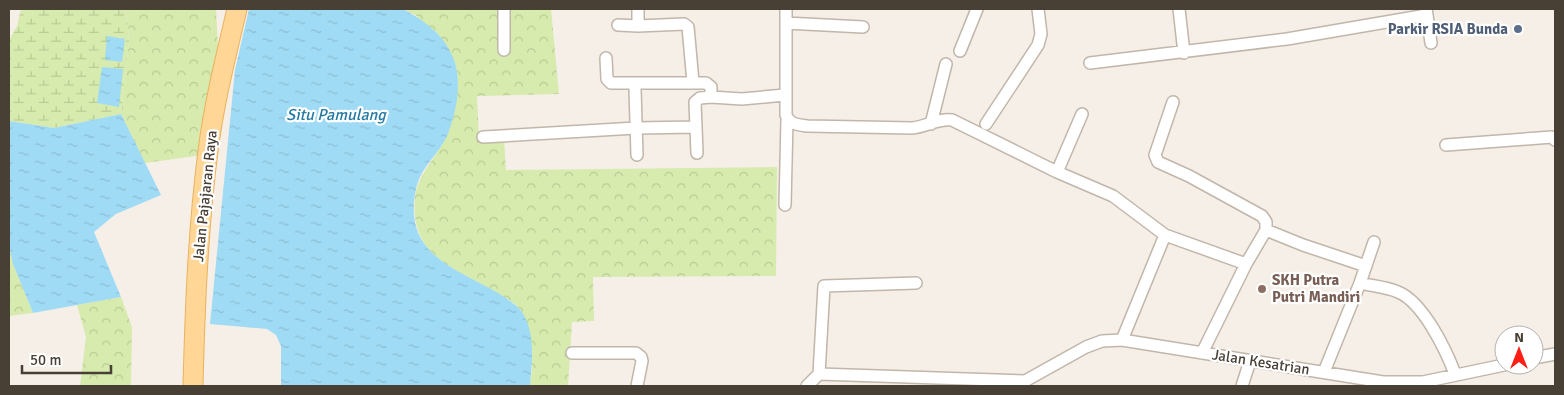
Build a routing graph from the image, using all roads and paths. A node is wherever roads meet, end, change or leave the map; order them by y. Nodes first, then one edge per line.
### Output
1 (237, 9) edge
2 (504, 9) edge
3 (638, 9) edge
4 (786, 9) edge
5 (977, 9) edge
6 (1038, 9) edge
7 (1179, 9) edge
8 (1427, 12) edge
9 (786, 23) junction
10 (618, 25) dead end
11 (638, 26) junction
12 (863, 27) dead end
13 (1431, 43) dead end
14 (504, 50) dead end
15 (960, 51) dead end
16 (1184, 53) junction
17 (606, 58) dead end
18 (1090, 63) dead end
19 (946, 64) dead end
20 (693, 82) junction
21 (635, 88) dead end
22 (785, 95) junction
23 (711, 97) junction
24 (1172, 102) dead end
25 (1082, 114) dead end
26 (787, 120) junction
27 (931, 124) junction
28 (986, 124) dead end
29 (696, 127) junction
30 (636, 128) junction
31 (482, 137) dead end
32 (1555, 140) edge
33 (1446, 145) dead end
34 (698, 153) dead end
35 (637, 155) dead end
36 (1057, 172) junction
37 (785, 205) dead end
38 (1266, 230) junction
39 (1165, 235) junction
40 (1374, 242) dead end
41 (1246, 264) junction
42 (1366, 266) junction
43 (916, 283) dead end
44 (1360, 283) junction
45 (1122, 340) junction
46 (572, 353) dead end
47 (1202, 353) junction
48 (1250, 361) junction
49 (1494, 366) edge
50 (1324, 372) junction
51 (819, 374) junction
52 (1455, 374) junction
53 (1025, 384) edge
54 (193, 386) edge
55 (637, 386) edge
56 (807, 386) edge
57 (1242, 386) edge

1 - 54 main road, Jalan Pajajaran Raya
2 - 14 street
3 - 11 street
4 - 9 street
5 - 15 street
6 - 28 street
7 - 16 street
8 - 13 street
8 - 16 street
9 - 12 street
9 - 22 street
10 - 11 street
11 - 20 street
16 - 18 street
17 - 20 street
19 - 27 street
20 - 23 street
21 - 30 street
22 - 23 street
22 - 26 street
23 - 29 street
24 - 38 street
25 - 36 street
26 - 27 street
26 - 37 street
27 - 36 street
29 - 30 street
29 - 34 street
30 - 31 street
30 - 35 street
32 - 33 street
36 - 39 street
38 - 41 street
38 - 42 street
39 - 41 street
39 - 45 street
40 - 42 street
41 - 47 street
42 - 44 street
43 - 51 street
44 - 50 street
44 - 52 street
45 - 47 street, Jalan Kesatrian
45 - 53 street, Jalan Kesatrian
46 - 55 street
47 - 48 street, Jalan Kesatrian
48 - 50 street, Jalan Kesatrian
48 - 57 street
49 - 52 street, Jalan Kesatrian
50 - 52 street, Jalan Kesatrian
51 - 53 street
51 - 56 street

